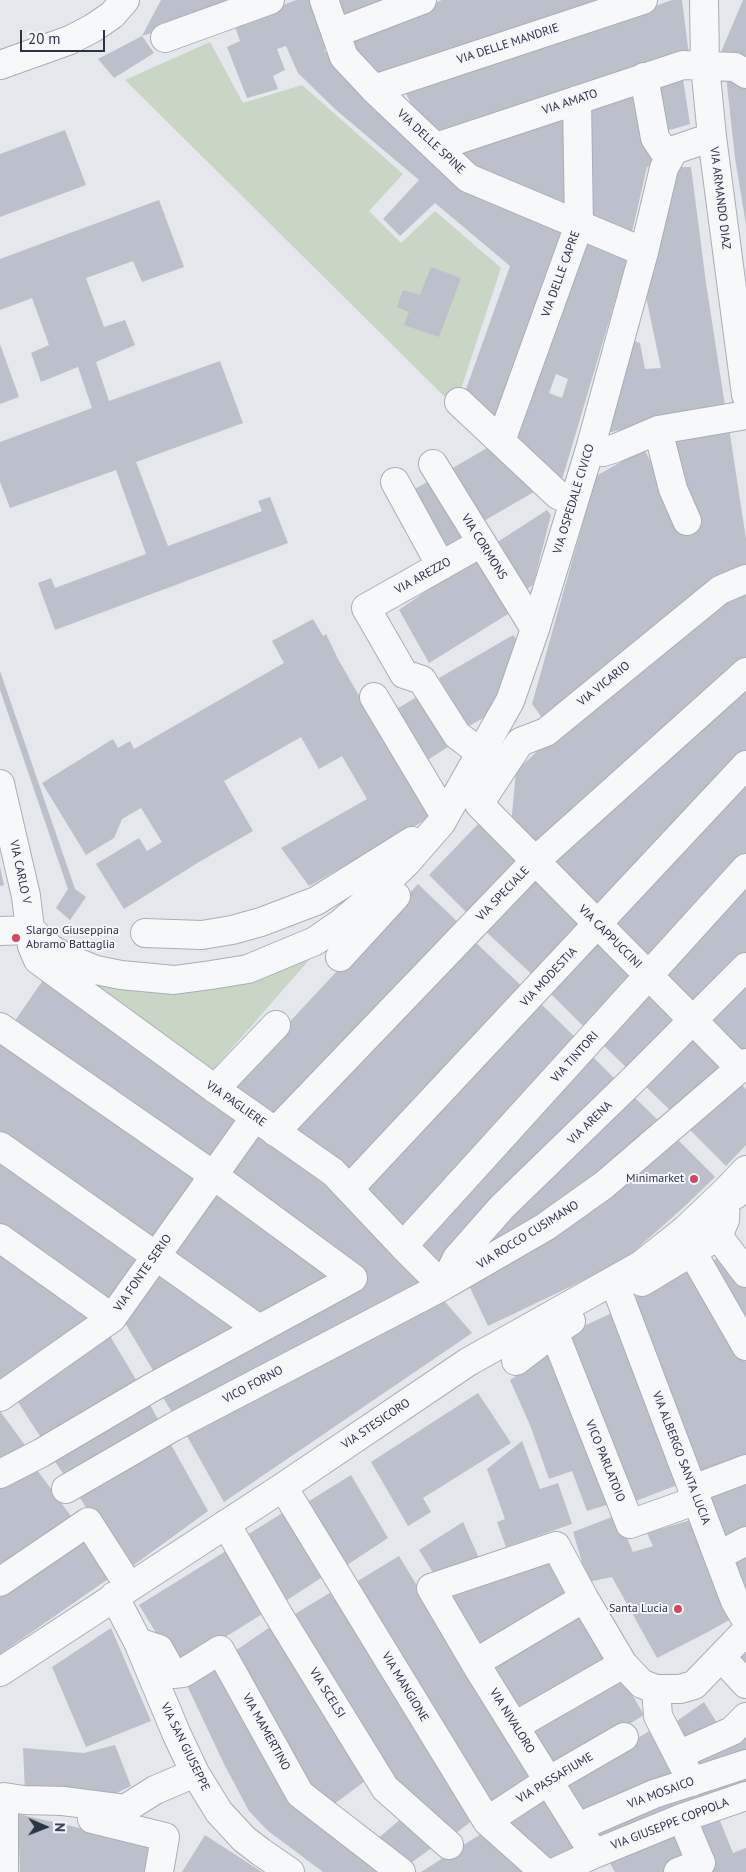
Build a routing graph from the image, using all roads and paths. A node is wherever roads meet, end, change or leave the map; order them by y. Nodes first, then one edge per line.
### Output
1 (125, 0) edge
2 (270, 0) edge
3 (324, 0) edge
4 (422, 0) edge
5 (642, 0) edge
6 (704, 0) edge
7 (336, 33) junction
8 (165, 38) dead end
9 (705, 64) junction
10 (0, 66) edge
11 (746, 74) edge
12 (644, 77) junction
13 (374, 89) junction
14 (576, 100) junction
15 (712, 137) junction
16 (436, 147) junction
17 (669, 159) junction
18 (579, 225) junction
19 (644, 252) junction
20 (742, 341) edge
21 (746, 395) edge
22 (459, 402) dead end
23 (746, 415) edge
24 (658, 430) junction
25 (501, 441) junction
26 (590, 449) junction
27 (433, 464) dead end
28 (395, 482) dead end
29 (573, 502) junction
30 (687, 521) dead end
31 (481, 543) junction
32 (441, 566) junction
33 (746, 579) edge
34 (544, 600) junction
35 (535, 629) junction
36 (746, 672) edge
37 (374, 697) dead end
38 (520, 742) junction
39 (482, 754) junction
40 (746, 765) edge
41 (0, 784) edge
42 (443, 820) junction
43 (535, 861) junction
44 (407, 862) junction
45 (746, 868) edge
46 (598, 925) junction
47 (31, 930) junction
48 (0, 931) edge
49 (145, 933) dead end
50 (340, 957) dead end
51 (746, 967) edge
52 (648, 976) junction
53 (692, 1020) junction
54 (276, 1025) dead end
55 (0, 1027) edge
56 (744, 1066) edge
57 (215, 1090) junction
58 (265, 1124) junction
59 (0, 1146) edge
60 (746, 1170) edge
61 (213, 1175) junction
62 (350, 1188) junction
63 (736, 1194) edge
64 (718, 1236) junction
65 (0, 1238) edge
66 (404, 1246) junction
67 (692, 1252) junction
68 (156, 1256) junction
69 (746, 1273) edge
70 (443, 1286) junction
71 (619, 1295) junction
72 (112, 1318) junction
73 (259, 1329) junction
74 (554, 1332) junction
75 (746, 1346) edge
76 (516, 1361) dead end
77 (1, 1396) edge
78 (746, 1469) edge
79 (0, 1474) edge
80 (283, 1487) junction
81 (66, 1489) dead end
82 (695, 1495) junction
83 (226, 1524) junction
84 (746, 1541) edge
85 (718, 1556) junction
86 (0, 1582) edge
87 (122, 1591) junction
88 (584, 1598) junction
89 (746, 1620) edge
90 (746, 1632) edge
91 (138, 1642) junction
92 (721, 1657) junction
93 (475, 1663) junction
94 (623, 1664) junction
95 (0, 1672) edge
96 (746, 1684) edge
97 (656, 1690) junction
98 (746, 1717) edge
99 (515, 1726) junction
100 (624, 1737) dead end
101 (678, 1755) junction
102 (746, 1764) edge
103 (195, 1773) junction
104 (548, 1781) junction
105 (692, 1782) junction
106 (746, 1796) edge
107 (14, 1798) junction
108 (682, 1818) junction
109 (487, 1821) junction
110 (578, 1827) junction
111 (449, 1846) dead end
112 (594, 1854) junction
113 (4, 1872) edge
114 (159, 1872) edge
115 (290, 1872) edge
116 (401, 1872) edge
117 (544, 1872) edge
118 (555, 1872) edge
119 (678, 1872) edge

1 - 10 street
2 - 8 street
3 - 7 street, VIA DELLE SPINE
4 - 7 street
5 - 13 street, VIA DELLE MANDRIE
6 - 9 street, VIA ARMANDO DIAZ
7 - 13 street, VIA DELLE SPINE
9 - 11 street, VIA AMATO
9 - 12 street, VIA AMATO
9 - 15 street, VIA ARMANDO DIAZ
12 - 14 street, VIA AMATO
12 - 17 street
13 - 16 street, VIA DELLE SPINE
14 - 16 street, VIA AMATO
14 - 18 street, VIA DELLE CAPRE
15 - 17 street
15 - 20 street, VIA ARMANDO DIAZ
16 - 18 street, VIA DELLE SPINE
17 - 19 street, VIA OSPEDALE CIVICO
18 - 19 street, VIA DELLE SPINE
18 - 25 street, VIA DELLE CAPRE
19 - 26 street, VIA OSPEDALE CIVICO
20 - 21 street, VIA ARMANDO DIAZ
22 - 25 street
23 - 24 street
24 - 26 street
24 - 30 street
25 - 29 street
26 - 29 street, VIA OSPEDALE CIVICO
27 - 31 street, VIA CORMONS
28 - 32 street
29 - 34 street, VIA OSPEDALE CIVICO
31 - 32 street, VIA AREZZO
31 - 35 street, VIA CORMONS
32 - 39 street, VIA AREZZO
33 - 38 street, VIA VICARIO
34 - 35 street, VIA OSPEDALE CIVICO
34 - 38 street
35 - 39 street, VIA OSPEDALE CIVICO
36 - 43 street, VIA SPECIALE
37 - 42 street
38 - 43 street, VIA CAPPUCCINI
39 - 42 street, VIA OSPEDALE CIVICO
40 - 46 street, VIA MODESTIA
41 - 47 street, VIA CARLO V
42 - 44 street, VIA OSPEDALE CIVICO
42 - 49 street
43 - 46 street, VIA CAPPUCCINI
43 - 58 street, VIA SPECIALE
44 - 47 street, VIA OSPEDALE CIVICO
44 - 50 street
45 - 52 street, VIA TINTORI
46 - 52 street, VIA CAPPUCCINI
46 - 62 street, VIA MODESTIA
47 - 48 street
47 - 57 street, VIA PAGLIERE
51 - 53 street, VIA ARENA
52 - 53 street, VIA CAPPUCCINI
52 - 66 street, VIA TINTORI
53 - 56 street, VIA CAPPUCCINI
53 - 70 street, VIA ARENA
54 - 57 street
55 - 61 street
56 - 70 street, VIA ROCCO CUSIMANO
57 - 58 street, VIA PAGLIERE
58 - 61 street, VIA FONTE SERIO
58 - 62 street, VIA PAGLIERE
59 - 68 street
60 - 63 street, VIA STESICORO
61 - 68 street, VIA FONTE SERIO
61 - 73 street
62 - 66 street, VIA PAGLIERE
63 - 64 street
63 - 80 street, VIA STESICORO
64 - 67 street
64 - 69 street
65 - 72 street
66 - 70 street, VIA PAGLIERE
67 - 71 street
67 - 75 street
68 - 72 street, VIA FONTE SERIO
68 - 73 street
70 - 81 street, VICO FORNO
71 - 74 street
71 - 82 street, VIA ALBERGO SANTA LUCIA
72 - 77 street, VIA FONTE SERIO
73 - 79 street
74 - 76 street
74 - 82 street, VICO PARLATOIO
78 - 82 street
80 - 83 street, VIA STESICORO
80 - 109 street, VIA MANGIONE
82 - 85 street, VIA ALBERGO SANTA LUCIA
83 - 87 street, VIA STESICORO
83 - 111 street, VIA SCELSI
84 - 85 street
85 - 89 street, VIA ALBERGO SANTA LUCIA
86 - 87 street, VIA SAN GIUSEPPE
87 - 91 street, VIA SAN GIUSEPPE
87 - 95 street, VIA STESICORO
88 - 93 street
88 - 93 street, VIA NIVALORO
88 - 94 street
90 - 92 street
91 - 103 street, VIA SAN GIUSEPPE
91 - 116 street, VIA MAMERTINO
92 - 96 street
92 - 97 street
93 - 99 street, VIA NIVALORO
94 - 97 street
94 - 99 street
97 - 101 street
98 - 101 street
99 - 104 street, VIA NIVALORO
100 - 104 street, VIA PASSAFIUME
101 - 105 street
102 - 105 street, VIA MOSAICO
103 - 107 street
103 - 115 street, VIA SAN GIUSEPPE
104 - 109 street, VIA PASSAFIUME
104 - 110 street, VIA NIVALORO
105 - 110 street, VIA MOSAICO
106 - 108 street, VIA GIUSEPPE COPPOLA
107 - 113 street
107 - 114 street
108 - 112 street, VIA GIUSEPPE COPPOLA
108 - 119 street
109 - 117 street, VIA MANGIONE
110 - 112 street, VIA NIVALORO
112 - 118 street

